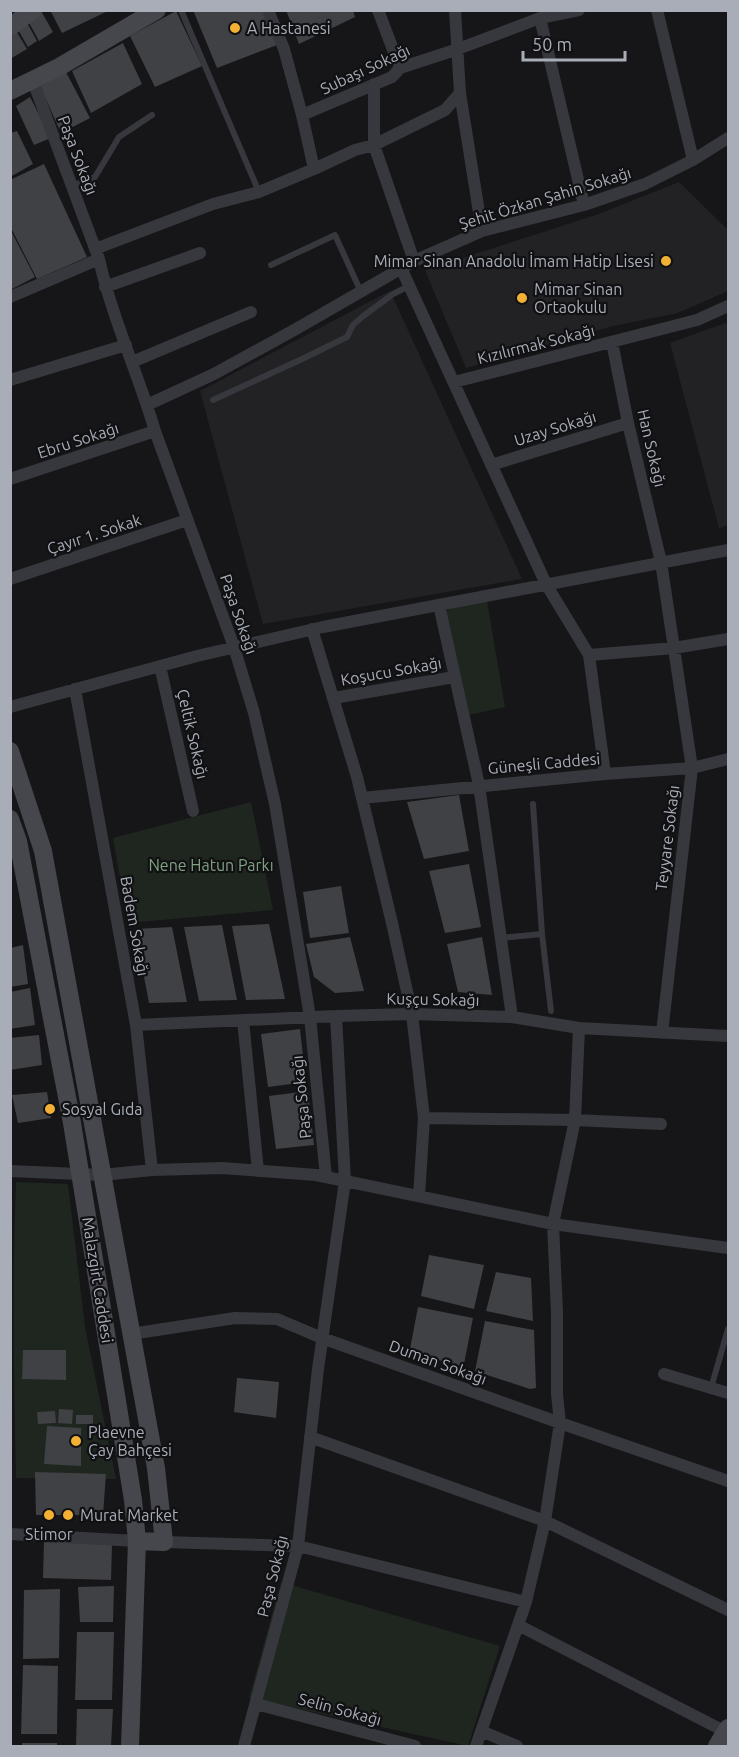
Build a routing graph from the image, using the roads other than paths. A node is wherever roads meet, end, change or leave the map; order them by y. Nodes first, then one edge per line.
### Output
1 (33, 10) edge
2 (157, 10) edge
3 (181, 10) edge
4 (268, 10) edge
5 (378, 10) edge
6 (455, 10) edge
7 (579, 10) edge
8 (657, 10) edge
9 (540, 18) junction
10 (10, 27) edge
11 (458, 49) junction
12 (59, 67) junction
13 (400, 68) junction
14 (34, 84) junction
15 (374, 84) junction
16 (10, 91) edge
17 (460, 93) junction
18 (10, 100) edge
19 (152, 115) dead end
20 (302, 115) junction
21 (729, 138) edge
22 (374, 145) junction
23 (693, 160) junction
24 (314, 169) junction
25 (72, 186) junction
26 (259, 192) junction
27 (584, 205) junction
28 (482, 231) junction
29 (200, 253) dead end
30 (97, 254) junction
31 (414, 261) junction
32 (271, 265) dead end
33 (402, 270) junction
34 (409, 286) junction
35 (105, 287) junction
36 (361, 293) junction
37 (10, 297) edge
38 (729, 306) edge
39 (251, 312) dead end
40 (612, 342) junction
41 (126, 345) junction
42 (132, 362) junction
43 (10, 380) edge
44 (454, 382) junction
45 (213, 400) dead end
46 (147, 405) junction
47 (628, 423) junction
48 (155, 431) junction
49 (491, 465) junction
50 (10, 479) edge
51 (187, 520) junction
52 (729, 550) edge
53 (661, 562) junction
54 (10, 579) edge
55 (546, 584) junction
56 (439, 605) junction
57 (312, 629) junction
58 (729, 639) edge
59 (234, 647) junction
60 (674, 648) junction
61 (589, 656) junction
62 (160, 666) junction
63 (454, 677) junction
64 (75, 689) junction
65 (334, 698) junction
66 (10, 707) edge
67 (10, 751) edge
68 (729, 759) edge
69 (692, 768) junction
70 (605, 774) junction
71 (479, 785) junction
72 (362, 798) junction
73 (533, 804) dead end
74 (194, 811) dead end
75 (10, 819) edge
76 (542, 934) junction
77 (500, 939) junction
78 (551, 1011) dead end
79 (412, 1014) junction
80 (336, 1016) junction
81 (310, 1017) junction
82 (512, 1017) junction
83 (243, 1020) junction
84 (136, 1025) junction
85 (579, 1028) junction
86 (662, 1033) junction
87 (729, 1036) edge
88 (424, 1118) junction
89 (575, 1120) junction
90 (661, 1124) dead end
91 (152, 1170) junction
92 (258, 1170) junction
93 (10, 1171) edge
94 (81, 1175) junction
95 (102, 1175) junction
96 (326, 1177) junction
97 (345, 1181) junction
98 (419, 1196) junction
99 (553, 1224) junction
100 (729, 1248) edge
101 (729, 1329) edge
102 (131, 1334) junction
103 (322, 1338) junction
104 (664, 1374) dead end
105 (711, 1388) junction
106 (729, 1393) edge
107 (560, 1423) junction
108 (310, 1437) junction
109 (729, 1481) edge
110 (545, 1521) junction
111 (10, 1534) edge
112 (137, 1542) junction
113 (164, 1542) junction
114 (298, 1546) junction
115 (526, 1602) junction
116 (729, 1610) edge
117 (518, 1625) junction
118 (256, 1704) junction
119 (481, 1731) junction
120 (724, 1735) edge
121 (130, 1746) edge
122 (244, 1746) edge
123 (415, 1746) edge
124 (476, 1746) edge
125 (517, 1746) edge

1 - 10 main road
2 - 12 main road
3 - 26 lane
4 - 20 street
5 - 13 street
6 - 11 street
7 - 9 street, Subaşı Sokağı
8 - 23 street
9 - 11 street, Subaşı Sokağı
9 - 27 street
11 - 13 street, Subaşı Sokağı
11 - 17 street
12 - 14 main road
12 - 16 main road
13 - 15 street, Subaşı Sokağı
14 - 18 main road
14 - 25 street, Paşa Sokağı
15 - 20 street, Subaşı Sokağı
15 - 22 street
17 - 22 street
17 - 28 street
19 - 25 lane
20 - 24 street
21 - 23 street, Şehit Özkan Şahin Sokağı
22 - 24 street
22 - 31 street
23 - 27 street, Şehit Özkan Şahin Sokağı
24 - 26 street
25 - 30 street, Paşa Sokağı
26 - 30 street
27 - 28 street, Şehit Özkan Şahin Sokağı
28 - 31 street, Şehit Özkan Şahin Sokağı
29 - 35 street
30 - 35 street, Paşa Sokağı
30 - 37 street
31 - 33 street, Şehit Özkan Şahin Sokağı
32 - 36 lane
33 - 34 street
33 - 36 street, Şehit Özkan Şahin Sokağı
34 - 44 street
34 - 45 lane
35 - 41 street, Paşa Sokağı
36 - 46 street, Şehit Özkan Şahin Sokağı
38 - 40 street, Kızılırmak Sokağı
39 - 42 street
40 - 44 street, Kızılırmak Sokağı
40 - 47 street, Han Sokağı
41 - 42 street, Paşa Sokağı
41 - 43 street
42 - 46 street, Paşa Sokağı
44 - 49 street
46 - 48 street, Paşa Sokağı
47 - 49 street, Uzay Sokağı
47 - 53 street, Han Sokağı
48 - 50 street, Ebru Sokağı
48 - 51 street, Paşa Sokağı
49 - 55 street
51 - 54 street, Çayır 1. Sokak
51 - 59 street, Paşa Sokağı
52 - 53 street
53 - 55 street
53 - 60 street, Han Sokağı
55 - 56 street
55 - 61 street
56 - 57 street
56 - 63 street
57 - 59 street
57 - 65 street
58 - 60 street
59 - 62 street
59 - 81 street, Paşa Sokağı
60 - 61 street
60 - 69 street, Teyyare Sokağı
61 - 70 street
62 - 64 street
62 - 74 street, Çeltik Sokağı
63 - 65 street, Koşucu Sokağı
63 - 71 street
64 - 66 street
64 - 84 street, Badem Sokağı
65 - 72 street
67 - 95 main road, Malazgirt Caddesi
68 - 69 street, Güneşli Caddesi
69 - 70 street, Güneşli Caddesi
69 - 86 street, Teyyare Sokağı
70 - 71 street, Güneşli Caddesi
71 - 72 street, Güneşli Caddesi
71 - 77 street
72 - 79 street
73 - 76 lane
75 - 94 main road, Malazgirt Caddesi
76 - 77 lane
76 - 78 lane
77 - 82 street
79 - 80 street, Kuşçu Sokağı
79 - 82 street, Kuşçu Sokağı
79 - 88 street
80 - 81 street, Kuşçu Sokağı
80 - 97 street, Paşa Sokağı
81 - 83 street, Kuşçu Sokağı
81 - 96 street, Paşa Sokağı
82 - 85 street, Kuşçu Sokağı
83 - 84 street, Kuşçu Sokağı
83 - 92 street
84 - 91 street, Badem Sokağı
85 - 86 street, Kuşçu Sokağı
85 - 89 street
86 - 87 street, Kuşçu Sokağı
88 - 89 street
88 - 98 street
89 - 90 street
89 - 99 street
91 - 92 street
91 - 95 street
92 - 96 street
93 - 94 street
94 - 95 street
94 - 112 main road, Malazgirt Caddesi
95 - 102 main road, Malazgirt Caddesi
96 - 97 street
97 - 98 street
97 - 103 street, Paşa Sokağı
98 - 99 street
99 - 100 street
99 - 107 street
101 - 105 lane
102 - 103 street, Duman Sokağı
102 - 113 main road, Malazgirt Caddesi
103 - 107 street, Duman Sokağı
103 - 108 street, Paşa Sokağı
104 - 105 street
105 - 106 street
107 - 109 street, Duman Sokağı
107 - 110 street
108 - 110 street
108 - 114 street, Paşa Sokağı
110 - 115 street
110 - 116 street
111 - 112 street
112 - 113 main road
112 - 121 main road, Malazgirt Caddesi
113 - 114 street
114 - 115 street
114 - 118 street, Paşa Sokağı
115 - 117 street
117 - 119 street
117 - 120 street
118 - 122 street, Paşa Sokağı
118 - 123 street, Selin Sokağı
119 - 124 street
119 - 125 street

